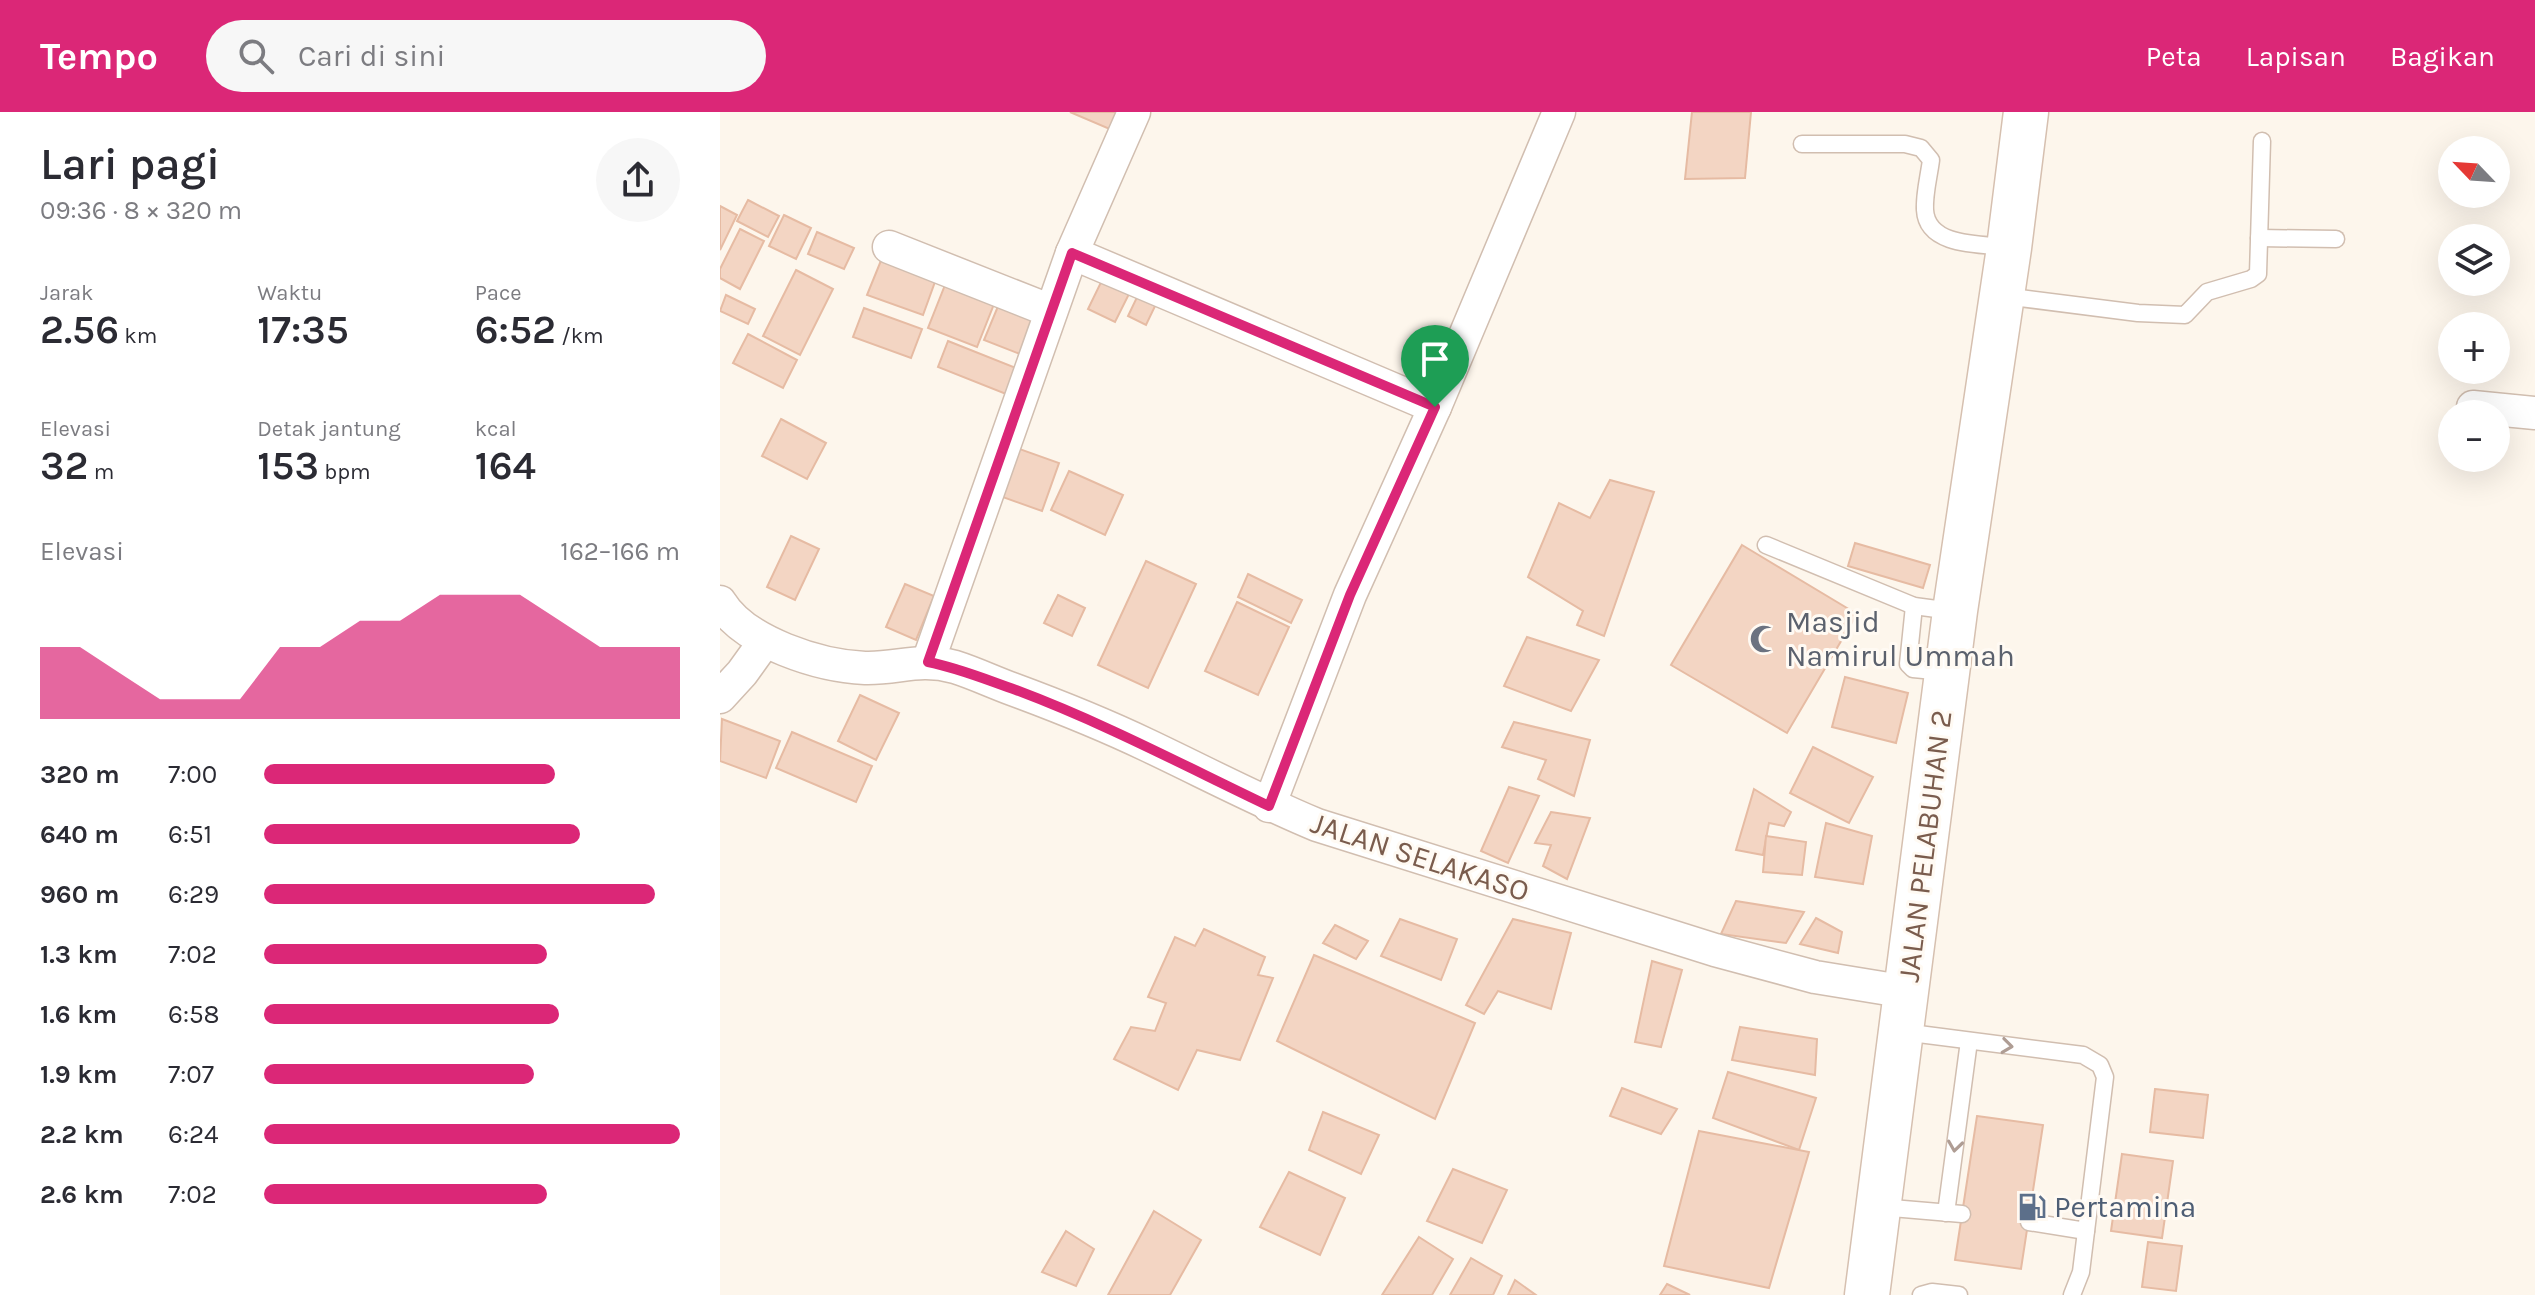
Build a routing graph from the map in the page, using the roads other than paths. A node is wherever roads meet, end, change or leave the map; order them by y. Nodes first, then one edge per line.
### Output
1 (1134, 112) edge
2 (1559, 112) edge
3 (2026, 112) edge
4 (2262, 141) dead end
5 (1802, 144) dead end
6 (2259, 238) junction
7 (2336, 239) dead end
8 (889, 247) dead end
9 (2009, 248) junction
10 (1072, 253) junction
11 (2002, 296) junction
12 (1051, 311) junction
13 (1435, 407) junction
14 (2510, 411) edge
15 (2535, 413) edge
16 (1766, 545) dead end
17 (1934, 608) junction
18 (736, 625) edge
19 (928, 662) junction
20 (720, 697) edge
21 (1269, 806) junction
22 (1904, 1012) junction
23 (1969, 1041) junction
24 (1878, 1207) junction
25 (2029, 1222) dead end
26 (2086, 1231) junction
27 (1867, 1295) edge
28 (1921, 1295) edge
29 (1959, 1295) edge
30 (2072, 1295) edge

1 - 10 street
2 - 13 street
3 - 9 main road, JALAN PELABUHAN 2
4 - 6 lane
5 - 9 lane
6 - 7 lane
6 - 11 lane
8 - 12 street
9 - 11 main road, JALAN PELABUHAN 2
10 - 12 street
10 - 13 street
11 - 17 main road, JALAN PELABUHAN 2
12 - 19 street
13 - 21 street
14 - 15 street
16 - 17 lane
17 - 22 main road, JALAN PELABUHAN 2
18 - 19 street, JALAN SELAKASO
18 - 20 street
19 - 21 street, JALAN SELAKASO
21 - 22 street, JALAN SELAKASO
22 - 23 lane
22 - 24 main road, JALAN PELABUHAN 2
23 -> 24 lane
23 -> 26 lane
24 - 27 main road, JALAN PELABUHAN 2
25 - 26 lane
26 - 30 lane
28 - 29 lane

